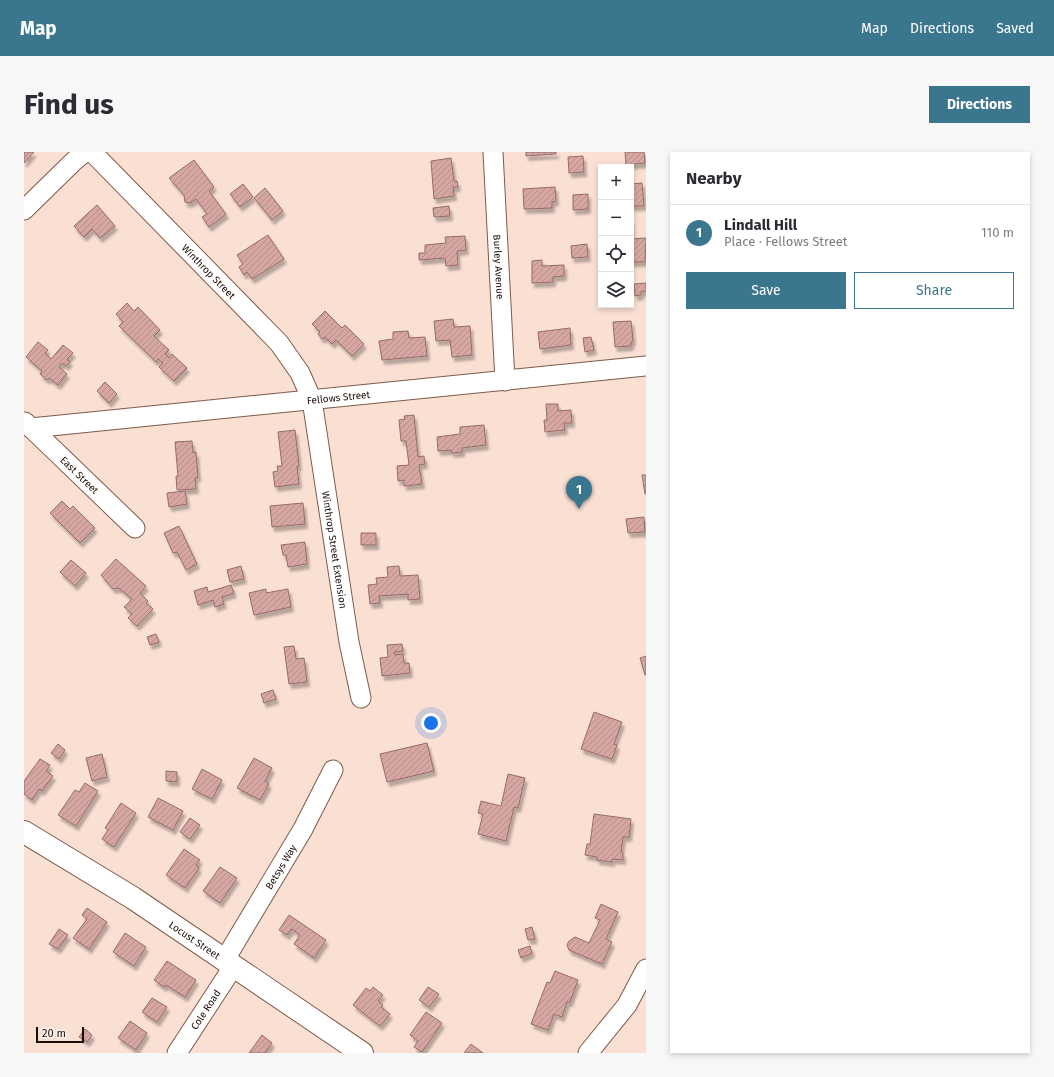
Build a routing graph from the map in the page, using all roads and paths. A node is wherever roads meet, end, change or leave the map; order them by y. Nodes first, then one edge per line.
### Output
1 (85, 152) edge
2 (92, 152) edge
3 (493, 152) edge
4 (24, 210) edge
5 (646, 366) edge
6 (505, 381) junction
7 (312, 400) junction
8 (27, 425) edge
9 (135, 528) dead end
10 (361, 698) dead end
11 (333, 770) dead end
12 (24, 832) edge
13 (229, 964) junction
14 (646, 969) edge
15 (177, 1053) edge
16 (362, 1053) edge
17 (588, 1053) edge

1 - 4 street
2 - 7 street, Winthrop Street
3 - 6 street, Burley Avenue
5 - 6 street, Fellows Street
6 - 7 street, Fellows Street
7 - 8 street, Fellows Street
7 - 10 street, Winthrop Street Extension
8 - 9 street, East Street
11 - 13 street, Betsys Way
12 - 13 main road, Locust Street
13 - 15 street, Cole Road
13 - 16 main road, Locust Street
14 - 17 street

